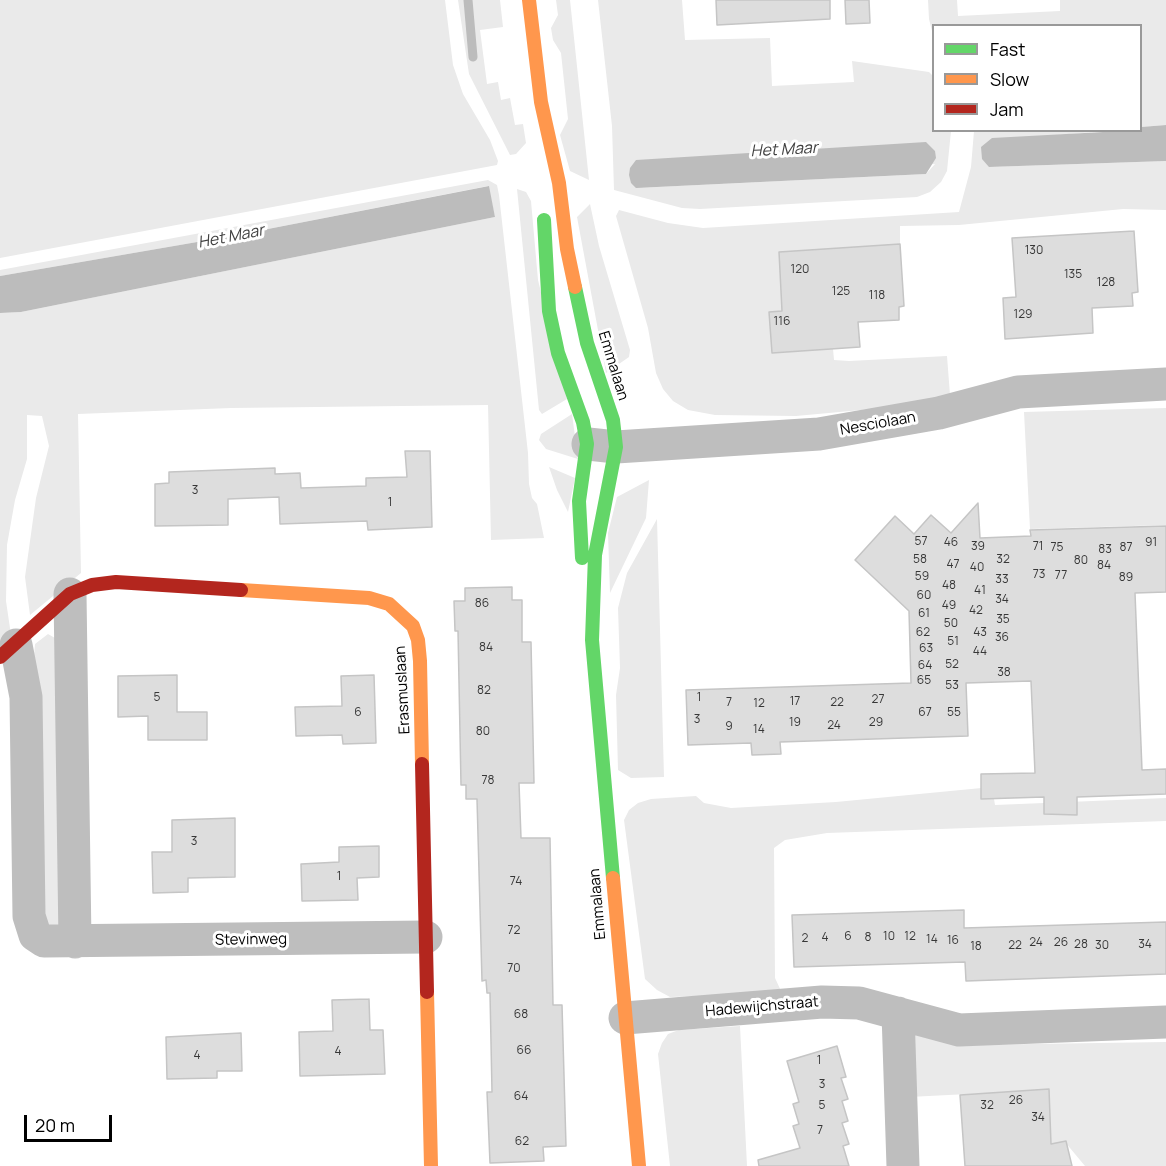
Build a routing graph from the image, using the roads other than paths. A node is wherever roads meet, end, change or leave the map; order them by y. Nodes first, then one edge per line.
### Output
1 (529, 0) edge
2 (541, 102) junction
3 (539, 156) dead end
4 (543, 201) dead end
5 (1166, 384) edge
6 (602, 445) junction
7 (70, 594) junction
8 (592, 640) junction
9 (8, 651) edge
10 (426, 937) junction
11 (75, 942) junction
12 (898, 1013) junction
13 (625, 1018) junction
14 (1166, 1022) edge
15 (431, 1166) edge
16 (639, 1166) edge
17 (903, 1166) edge

1 - 2 main road, Emmalaan
2 - 3 main road, Emmalaan
2 - 6 main road, Emmalaan
4 - 6 main road, Emmalaan
5 - 6 street, Nesciolaan
6 - 8 main road, Emmalaan
6 - 8 main road, Emmalaan
7 - 9 main road, Erasmuslaan
7 - 10 main road, Erasmuslaan
7 - 11 street
8 - 13 main road, Emmalaan
9 - 11 street, Stevinweg
10 - 11 street, Stevinweg
10 - 15 main road, Erasmuslaan
12 - 13 street, Hadewijchstraat
12 - 14 street, Hadewijchstraat
12 - 17 street
13 - 16 main road, Emmalaan

